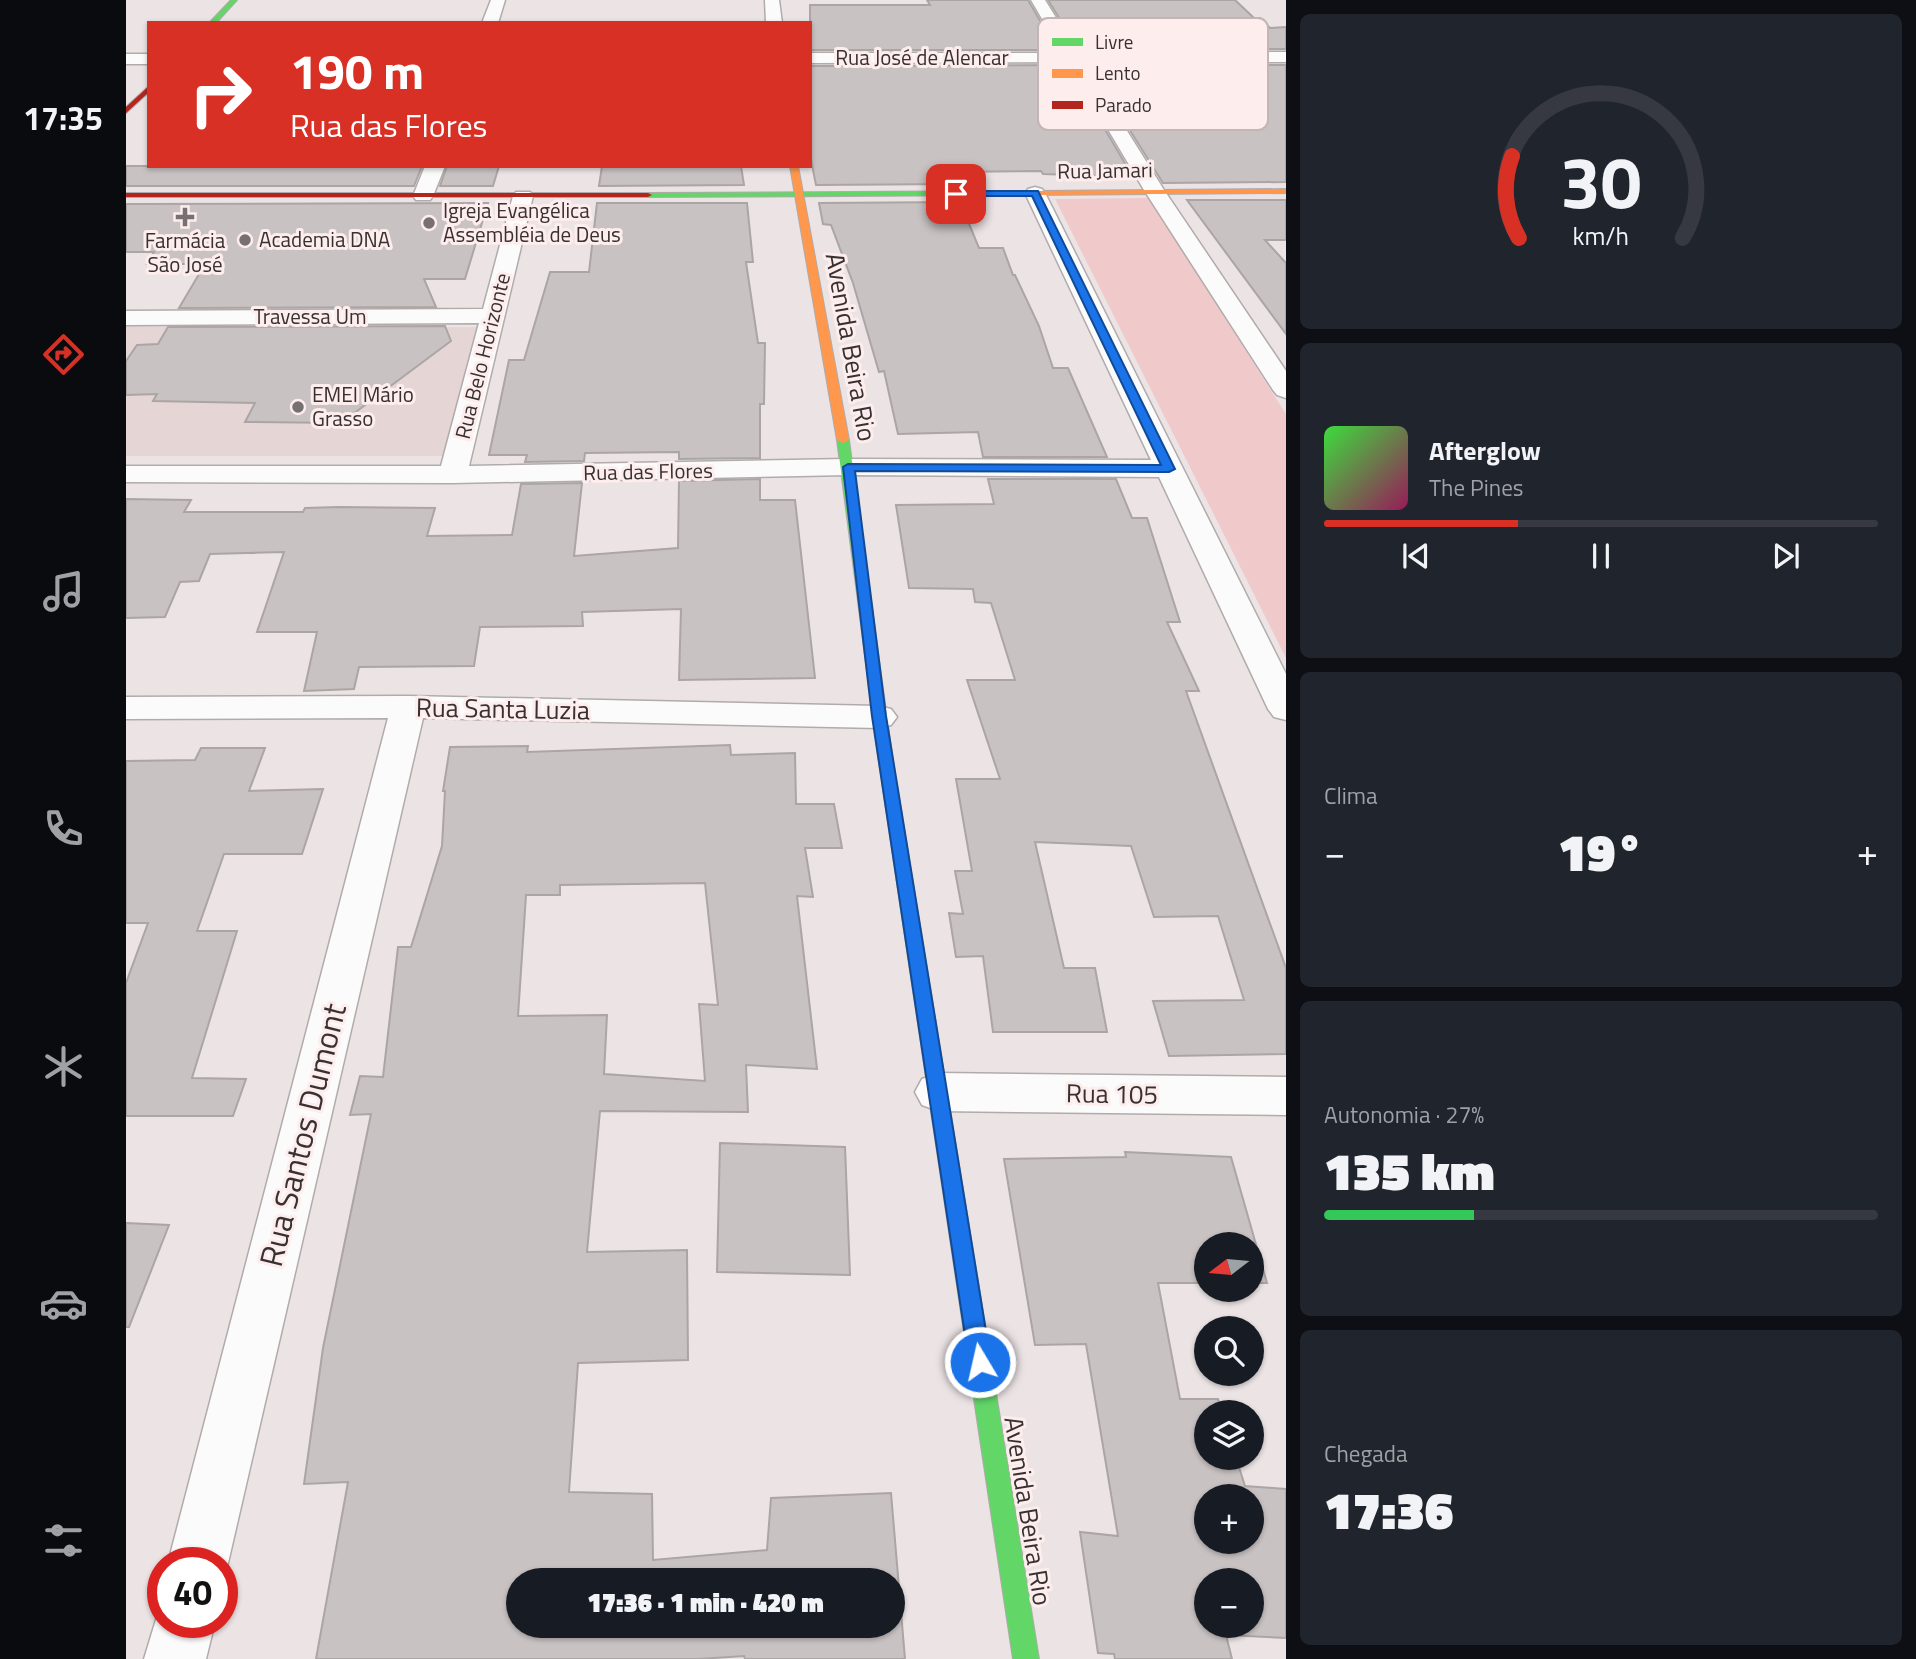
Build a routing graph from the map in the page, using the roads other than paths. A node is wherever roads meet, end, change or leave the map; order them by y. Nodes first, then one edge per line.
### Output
1 (234, 0) edge
2 (498, 0) edge
3 (772, 0) edge
4 (1038, 0) edge
5 (1048, 18) edge
6 (214, 21) edge
7 (491, 21) edge
8 (774, 21) edge
9 (1038, 57) edge
10 (1268, 57) edge
11 (1286, 57) edge
12 (812, 58) edge
13 (126, 59) edge
14 (147, 59) edge
15 (147, 90) edge
16 (126, 111) edge
17 (1116, 130) edge
18 (434, 168) edge
19 (794, 168) edge
20 (1154, 190) junction
21 (1286, 191) edge
22 (1035, 193) junction
23 (798, 194) junction
24 (126, 195) edge
25 (423, 196) junction
26 (523, 196) junction
27 (493, 316) junction
28 (126, 318) edge
29 (1286, 390) edge
30 (848, 467) junction
31 (1169, 469) junction
32 (126, 474) edge
33 (453, 475) junction
34 (408, 707) junction
35 (126, 708) edge
36 (1286, 709) edge
37 (879, 716) junction
38 (938, 1092) junction
39 (1286, 1096) edge
40 (202, 1547) edge
41 (180, 1638) edge
42 (175, 1659) edge
43 (1026, 1659) edge

1 - 6 street
2 - 7 street
3 - 8 street
4 - 5 street
9 - 12 street, Rua José de Alencar
10 - 11 street, Rua José de Alencar
13 - 14 street
15 - 16 street
17 - 20 street
18 - 25 street
19 - 23 street, Avenida Beira Rio
20 - 21 street, Rua Jamari
20 - 22 street, Rua Jamari
20 - 29 street
22 - 23 street, Rua Jamari
22 - 31 street
23 - 26 street, Rua Jamari
23 - 30 street, Avenida Beira Rio
24 - 25 street, Rua Jamari
25 - 26 street, Rua Jamari
26 - 27 street, Rua Belo Horizonte
27 - 28 street, Travessa Um
27 - 33 street, Rua Belo Horizonte
30 - 31 street, Rua das Flores
30 - 33 street, Rua das Flores
30 - 37 street, Avenida Beira Rio
31 - 36 street
32 - 33 street, Rua das Flores
34 - 35 street, Rua Santa Luzia
34 - 37 street, Rua Santa Luzia
34 - 40 street, Rua Santos Dumont
37 - 38 street, Avenida Beira Rio
38 - 39 street, Rua 105
38 - 43 street, Avenida Beira Rio
41 - 42 street

